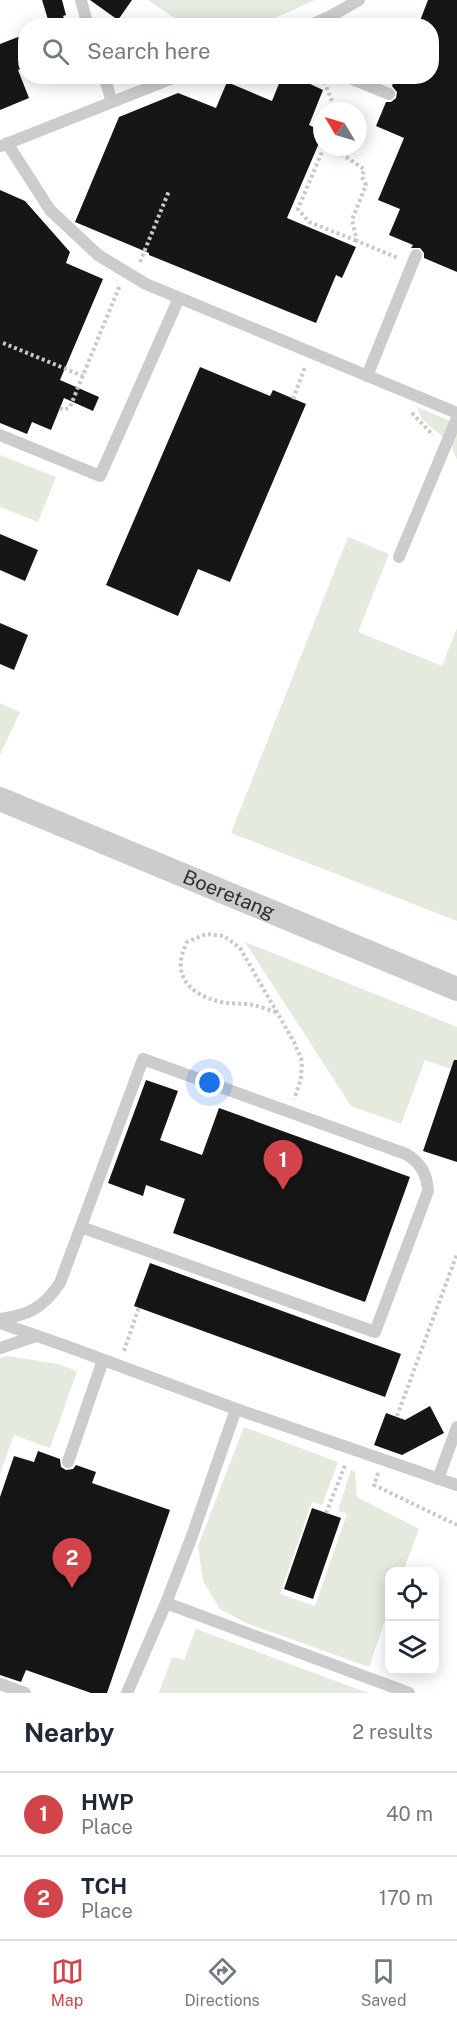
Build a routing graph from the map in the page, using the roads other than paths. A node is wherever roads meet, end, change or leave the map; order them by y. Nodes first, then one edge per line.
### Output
1 (81, 0) edge
2 (359, 0) edge
3 (86, 18) edge
4 (327, 18) edge
5 (106, 84) edge
6 (158, 84) edge
7 (365, 84) edge
8 (389, 94) dead end
9 (112, 102) junction
10 (4, 145) edge
11 (414, 259) road end
12 (179, 298) junction
13 (367, 376) junction
14 (457, 413) edge
15 (457, 418) edge
16 (0, 435) edge
17 (399, 556) dead end
18 (0, 799) edge
19 (457, 990) edge
20 (81, 1227) junction
21 (0, 1321) edge
22 (36, 1336) junction
23 (0, 1348) edge
24 (103, 1360) junction
25 (236, 1409) junction
26 (457, 1427) edge
27 (68, 1462) dead end
28 (438, 1479) junction
29 (457, 1485) edge
30 (166, 1604) junction
31 (0, 1684) edge
32 (25, 1693) edge
33 (127, 1693) edge
34 (409, 1693) edge

1 - 3 lane
2 - 4 lane
5 - 9 lane
6 - 9 lane
7 - 8 lane
9 - 10 lane
10 - 12 lane
11 - 13 lane
12 - 13 lane
12 - 16 lane
13 - 14 lane
15 - 17 lane
18 - 19 street, Boeretang
20 - 20 lane
20 - 21 lane
21 - 22 lane
22 - 23 lane
22 - 24 lane
24 - 25 lane
24 - 27 lane
25 - 28 lane
25 - 30 lane
26 - 28 lane
28 - 29 lane
30 - 33 lane
30 - 34 lane
31 - 32 lane

